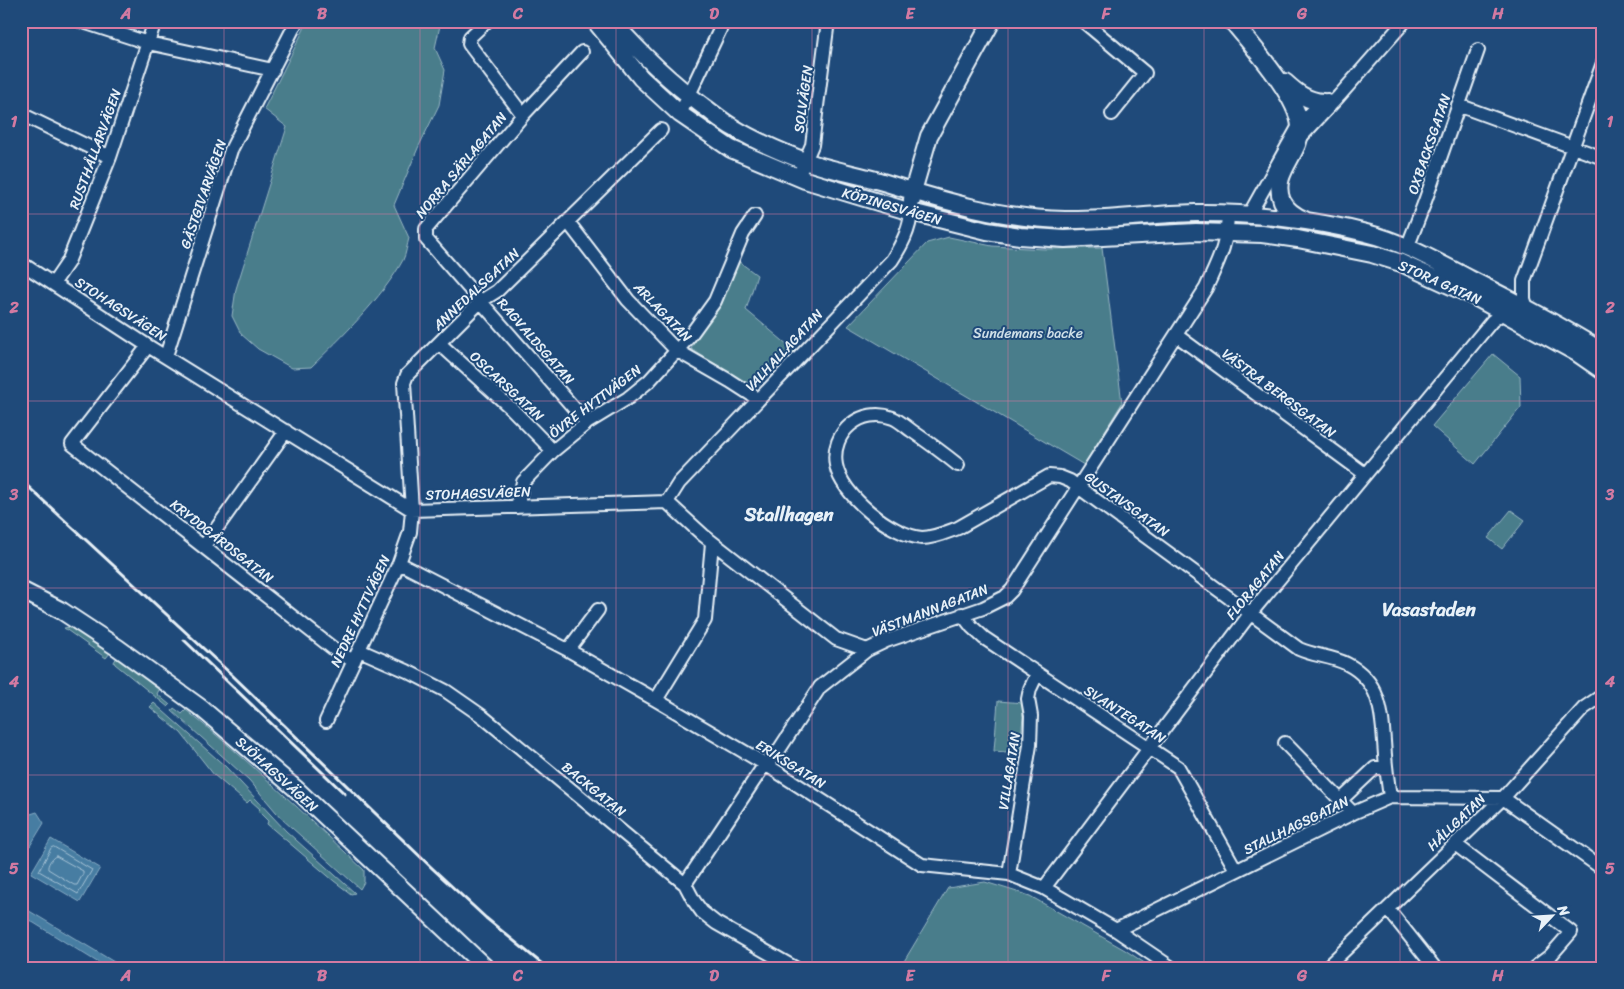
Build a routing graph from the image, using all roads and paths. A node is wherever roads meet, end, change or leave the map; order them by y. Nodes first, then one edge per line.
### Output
1 (80, 21) edge
2 (155, 21) edge
3 (297, 21) edge
4 (487, 21) edge
5 (595, 21) edge
6 (612, 21) edge
7 (724, 21) edge
8 (828, 21) edge
9 (992, 21) edge
10 (1083, 21) edge
11 (1232, 21) edge
12 (1404, 21) edge
13 (148, 44) junction
14 (1478, 50) dead end
15 (582, 52) dead end
16 (1603, 63) edge
17 (273, 70) junction
18 (1272, 71) junction
19 (689, 96) junction
20 (1339, 96) junction
21 (1323, 102) junction
22 (1458, 105) junction
23 (21, 114) edge
24 (680, 114) junction
25 (1112, 114) dead end
26 (523, 115) junction
27 (661, 130) dead end
28 (1300, 130) junction
29 (1572, 148) junction
30 (110, 157) junction
31 (1603, 158) edge
32 (805, 161) junction
33 (798, 178) junction
34 (1279, 184) junction
35 (913, 191) junction
36 (912, 212) junction
37 (1228, 214) junction
38 (755, 216) dead end
39 (1256, 216) junction
40 (568, 222) junction
41 (1309, 222) junction
42 (1228, 233) junction
43 (1254, 233) junction
44 (1407, 248) junction
45 (21, 263) edge
46 (53, 284) junction
47 (481, 301) junction
48 (1527, 308) junction
49 (1504, 312) junction
50 (1176, 335) junction
51 (440, 344) junction
52 (148, 346) junction
53 (676, 350) junction
54 (1603, 352) edge
55 (166, 356) junction
56 (1603, 371) edge
57 (758, 399) junction
58 (586, 423) junction
59 (286, 431) junction
60 (553, 451) junction
61 (958, 465) dead end
62 (1365, 474) junction
63 (1080, 487) junction
64 (667, 502) junction
65 (517, 507) junction
66 (412, 510) junction
67 (712, 542) junction
68 (204, 546) junction
69 (399, 562) junction
70 (21, 578) edge
71 (21, 590) edge
72 (49, 604) junction
73 (598, 610) dead end
74 (962, 614) junction
75 (1250, 614) junction
76 (568, 650) junction
77 (867, 650) junction
78 (356, 655) junction
79 (1038, 674) junction
80 (1603, 695) edge
81 (656, 700) junction
82 (326, 721) dead end
83 (1285, 743) dead end
84 (1149, 748) junction
85 (765, 764) junction
86 (1386, 766) junction
87 (1390, 797) junction
88 (1503, 798) junction
89 (1341, 800) junction
90 (1353, 813) junction
91 (1455, 844) junction
92 (1603, 869) edge
93 (1236, 870) junction
94 (1009, 874) junction
95 (685, 884) junction
96 (1044, 888) junction
97 (1388, 909) junction
98 (1116, 930) junction
99 (486, 968) edge
100 (794, 968) edge
101 (1172, 968) edge
102 (1326, 968) edge
103 (1435, 968) edge
104 (1534, 968) edge

1 - 13 street
2 - 13 street, RUSTHÅLLARVÄGEN
3 - 17 street, GÄSTGIVARVÄGEN
4 - 26 street
5 - 24 main road, KÖPINGSVÄGEN
6 - 19 main road, KÖPINGSVÄGEN
7 - 19 street
8 - 32 street, SOLVÄGEN
9 - 35 main road
10 - 25 street
11 - 18 main road
12 - 20 street
13 - 17 street
13 - 30 street, RUSTHÅLLARVÄGEN
14 - 22 street, OXBACKSGATAN
15 - 26 street, NORRA SÄRLAGATAN
16 - 29 street
17 - 55 street, GÄSTGIVARVÄGEN
18 - 21 main road
18 - 28 main road
19 - 24 street
19 - 32 main road, KÖPINGSVÄGEN
20 - 21 street
20 - 28 street
21 - 28 street
22 - 29 street
22 - 44 street, OXBACKSGATAN
23 - 30 street
24 - 33 main road, KÖPINGSVÄGEN
26 - 47 street, NORRA SÄRLAGATAN
27 - 40 street, ANNEDALSGATAN
28 - 34 main road
28 - 39 street
29 - 31 street
29 - 48 street
30 - 46 street, RUSTHÅLLARVÄGEN
32 - 33 street, SOLVÄGEN
32 - 35 main road, KÖPINGSVÄGEN
33 - 36 main road, KÖPINGSVÄGEN
34 - 39 main road
34 - 41 main road
35 - 36 main road
35 - 37 main road, KÖPINGSVÄGEN
36 - 42 main road, KÖPINGSVÄGEN
36 - 57 street, VALHALLAGATAN
37 - 39 main road, KÖPINGSVÄGEN
37 - 42 street, VÄSTMANNAGATAN
38 - 53 street, ÖVRE HYTTVÄGEN
39 - 41 main road, STORA GATAN
39 - 43 main road
40 - 47 street, ANNEDALSGATAN
40 - 53 street, ARLAGATAN
41 - 44 main road, STORA GATAN
42 - 43 main road, KÖPINGSVÄGEN
42 - 50 street, VÄSTMANNAGATAN
43 - 49 main road, STORA GATAN
44 - 48 main road, STORA GATAN
45 - 46 street, STOHAGSVÄGEN
46 - 52 street, STOHAGSVÄGEN
47 - 51 street, ANNEDALSGATAN
47 - 58 street, RAGVALDSGATAN
48 - 54 main road, STORA GATAN
49 - 56 main road, STORA GATAN
49 - 62 street, FLORAGATAN
50 - 62 street, VÄSTRA BERGSGATAN
50 - 63 street, VÄSTMANNAGATAN
51 - 60 street, OSCARSGATAN
51 - 66 street, ANNEDALSGATAN
52 - 55 street, STOHAGSVÄGEN
52 - 68 street, KRYDDGÅRDSGATAN
53 - 57 street, ARLAGATAN
53 - 58 street, ÖVRE HYTTVÄGEN
55 - 59 street, STOHAGSVÄGEN
57 - 64 street, VALHALLAGATAN
58 - 60 street, ÖVRE HYTTVÄGEN
59 - 66 street, STOHAGSVÄGEN
59 - 68 street
60 - 65 street, ÖVRE HYTTVÄGEN
61 - 63 street, GUSTAVSGATAN
62 - 75 street, FLORAGATAN
63 - 74 street, VÄSTMANNAGATAN
63 - 75 street, GUSTAVSGATAN
64 - 65 street, STOHAGSVÄGEN
64 - 67 street
65 - 66 street, STOHAGSVÄGEN
66 - 69 street, NEDRE HYTTVÄGEN
67 - 77 street
67 - 81 street
68 - 78 street, KRYDDGÅRDSGATAN
69 - 76 street, ERIKSGATAN
69 - 78 street, NEDRE HYTTVÄGEN
70 - 72 main road, SJÖHAGSVÄGEN
71 - 72 main road, SJÖHAGSVÄGEN
72 - 99 main road, SJÖHAGSVÄGEN
73 - 76 street
74 - 77 street, VÄSTMANNAGATAN
74 - 79 street, SVANTEGATAN
75 - 84 street, FLORAGATAN
75 - 86 street, GUSTAVSGATAN
76 - 81 street, ERIKSGATAN
77 - 85 street, VÄSTMANNAGATAN
78 - 82 street, NEDRE HYTTVÄGEN
78 - 95 street, BACKGATAN
79 - 84 street, SVANTEGATAN
79 - 94 street, VILLAGATAN
80 - 88 street, HÅLLGATAN
81 - 85 street, ERIKSGATAN
83 - 89 street
84 - 93 street, SVANTEGATAN
84 - 96 street, FLORAGATAN
85 - 94 street, ERIKSGATAN
85 - 95 street, VÄSTMANNAGATAN
86 - 87 street, GUSTAVSGATAN
86 - 89 street
87 - 88 street, STALLHAGSGATAN
87 - 90 street, STALLHAGSGATAN
88 - 91 street, HÅLLGATAN
88 - 92 street
89 - 90 street
90 - 93 street, STALLHAGSGATAN
91 - 97 street, HÅLLGATAN
91 - 104 street
93 - 98 street, STALLHAGSGATAN
94 - 96 street, ERIKSGATAN
95 - 100 street, BACKGATAN
96 - 98 street, ERIKSGATAN
97 - 102 street, HÅLLGATAN
97 - 103 street
98 - 101 street, ERIKSGATAN

